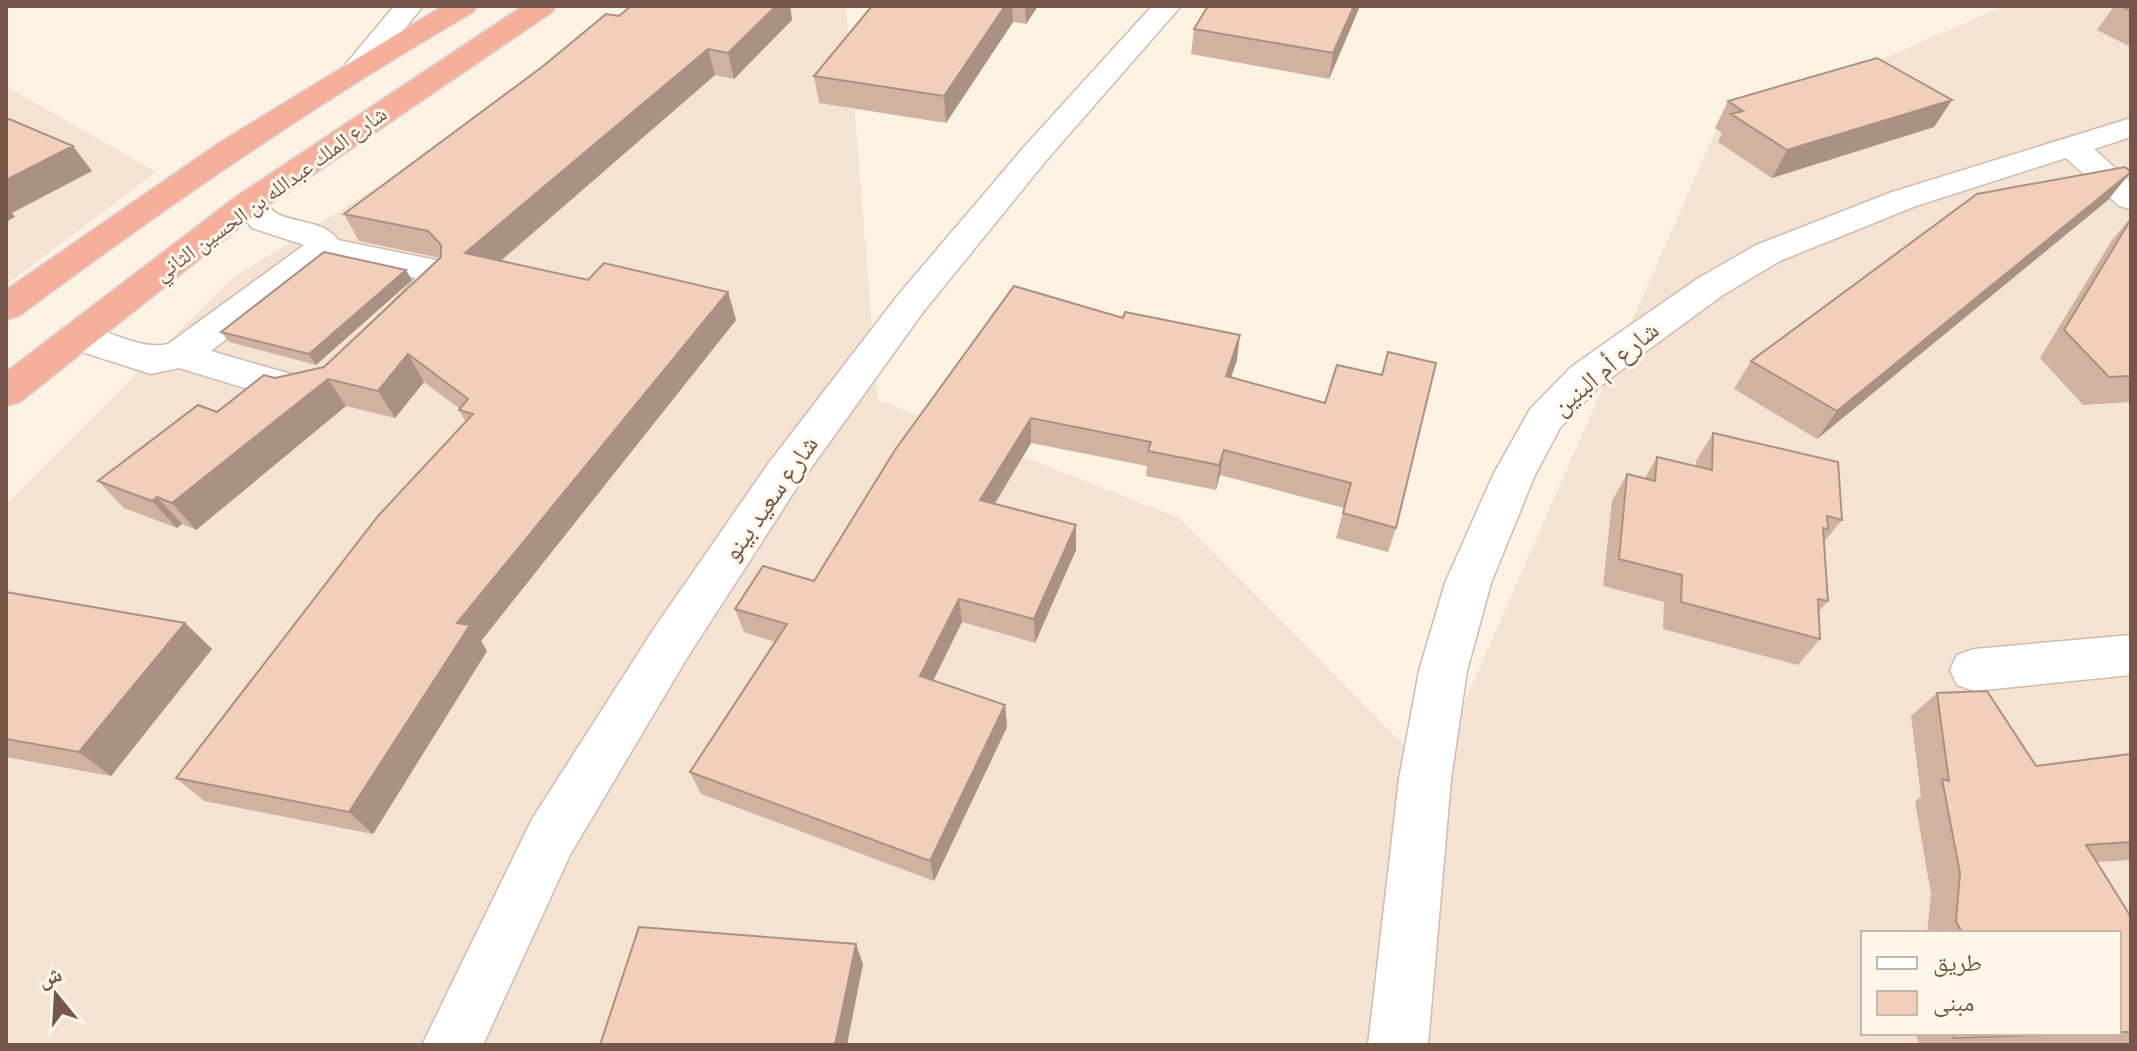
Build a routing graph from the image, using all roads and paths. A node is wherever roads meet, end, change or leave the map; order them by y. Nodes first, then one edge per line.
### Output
1 (409, 6) edge
2 (463, 6) edge
3 (542, 6) edge
4 (1167, 6) edge
5 (360, 65) junction
6 (2131, 127) edge
7 (2070, 145) junction
8 (2131, 199) edge
9 (249, 203) junction
10 (323, 248) junction
11 (6, 308) edge
12 (380, 333) edge
13 (76, 337) junction
14 (180, 355) junction
15 (348, 363) edge
16 (6, 392) edge
17 (2131, 655) edge
18 (1974, 670) dead end
19 (452, 1045) edge
20 (1398, 1045) edge

1 - 5 street
2 - 5 highway, شارع الملك عبدالله بن الحسين الثاني
3 - 9 highway, شارع الملك عبدالله بن الحسين الثاني
4 - 19 street, شارع سعيد بينو
5 - 11 highway, شارع الملك عبدالله بن الحسين الثاني
6 - 7 street, شارع أم البنين
7 - 8 street
7 - 20 street, شارع أم البنين
9 - 10 street
9 - 13 highway, شارع الملك عبدالله بن الحسين الثاني
10 - 12 street
10 - 14 street
13 - 14 street
13 - 16 highway, شارع الملك عبدالله بن الحسين الثاني
14 - 15 street
17 - 18 street

